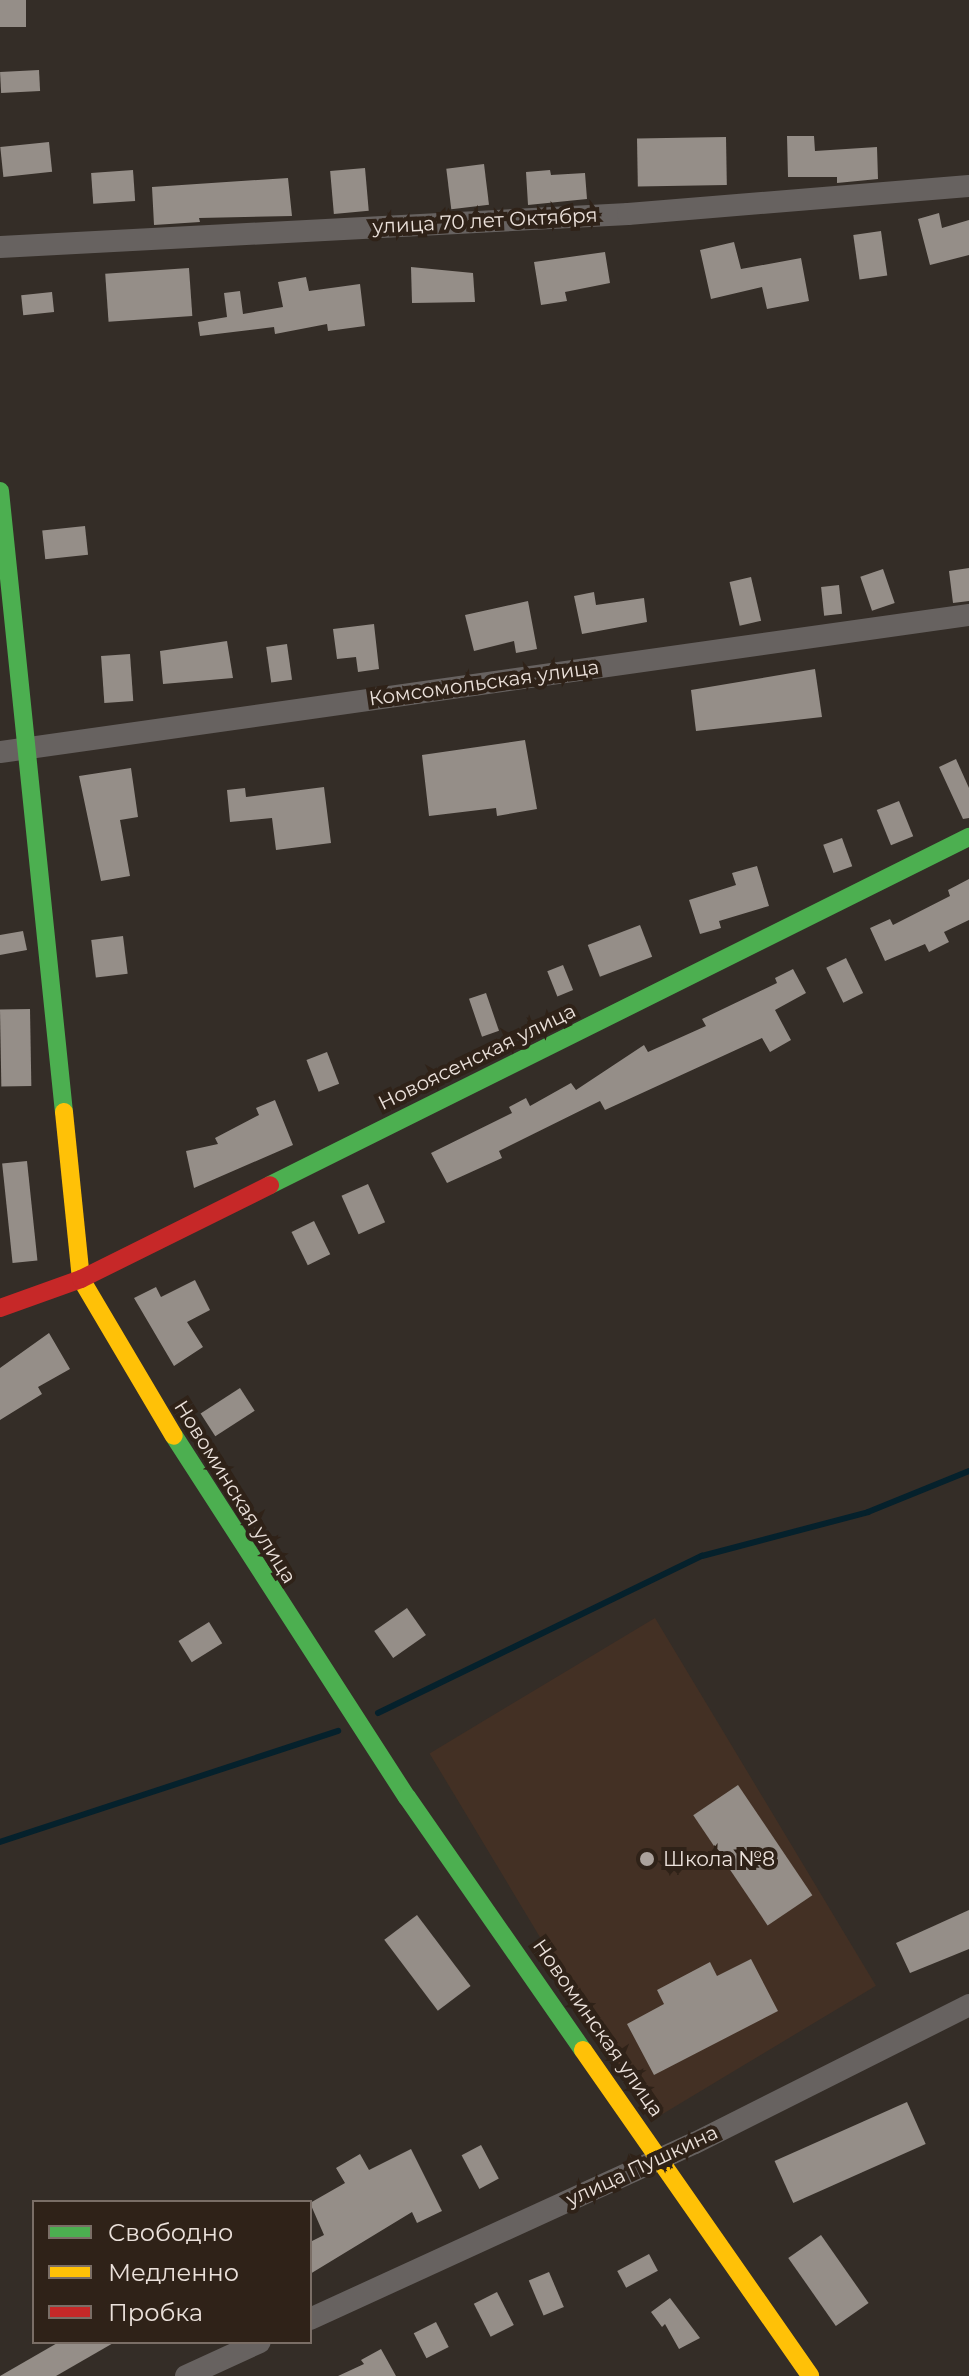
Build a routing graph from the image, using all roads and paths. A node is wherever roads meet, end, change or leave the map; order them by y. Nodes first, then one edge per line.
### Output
1 (969, 186) edge
2 (0, 247) edge
3 (0, 491) edge
4 (969, 615) edge
5 (27, 748) junction
6 (0, 752) edge
7 (969, 837) edge
8 (81, 1279) junction
9 (0, 1308) edge
10 (969, 2005) edge
11 (662, 2158) junction
12 (312, 2318) edge
13 (256, 2344) edge
14 (186, 2376) edge
15 (810, 2376) edge

1 - 2 street, улица 70 лет Октября
3 - 5 street, Новоминская улица
4 - 5 street, Комсомольская улица
5 - 6 street, Комсомольская улица
5 - 8 street, Новоминская улица
7 - 8 street, Новоясенская улица
8 - 9 street, Новоясенская улица
8 - 11 street, Новоминская улица
10 - 11 street, улица Пушкина
11 - 12 street, улица Пушкина
11 - 15 street, Новоминская улица
13 - 14 street

